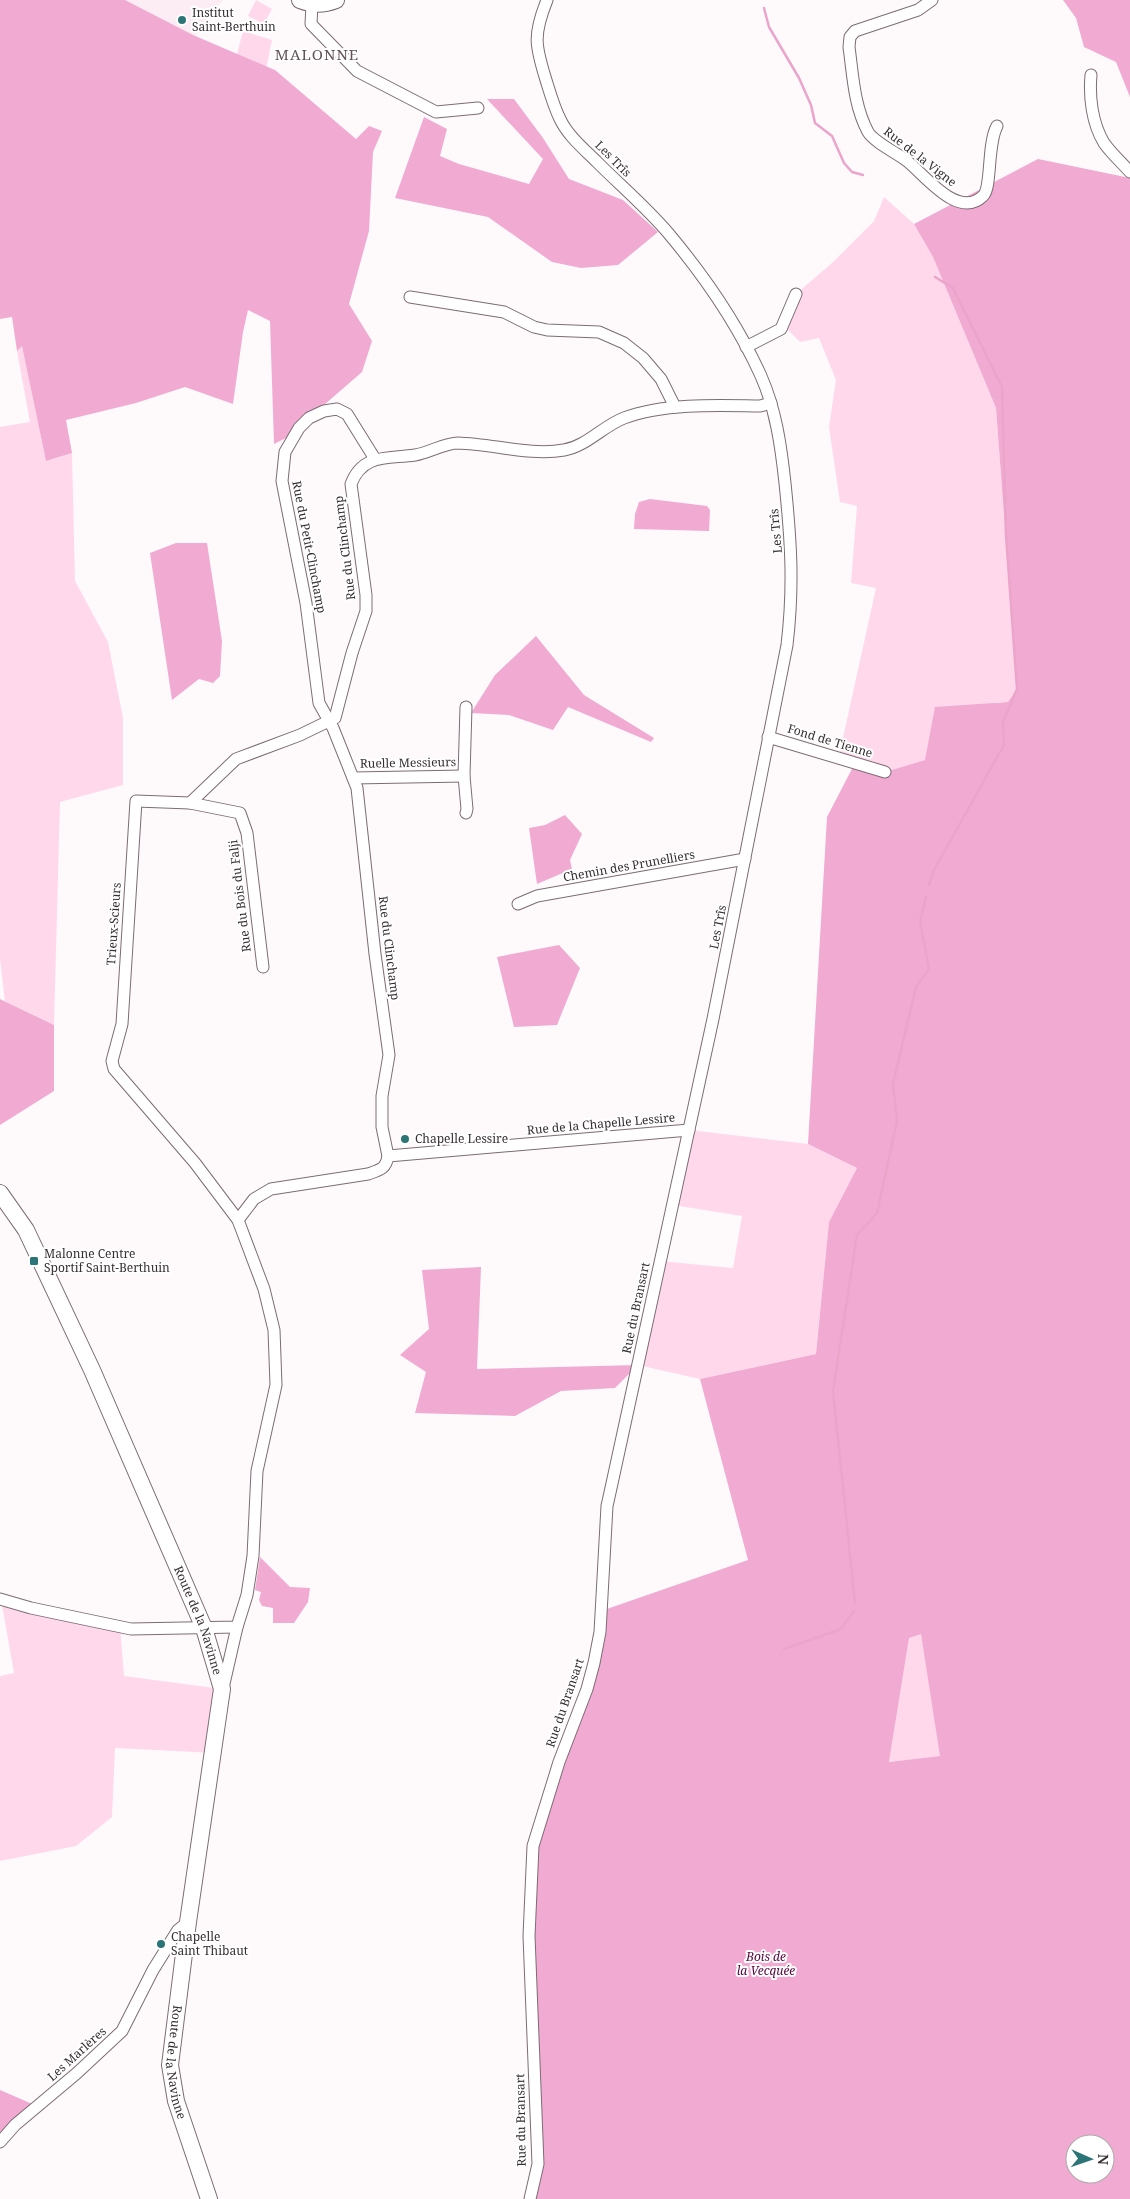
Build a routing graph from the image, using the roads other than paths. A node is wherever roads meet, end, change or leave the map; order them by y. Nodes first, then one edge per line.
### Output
1 (336, 0) edge
2 (546, 0) edge
3 (932, 0) edge
4 (306, 2) edge
5 (1091, 75) dead end
6 (478, 108) dead end
7 (997, 126) dead end
8 (1130, 172) edge
9 (796, 294) dead end
10 (410, 296) dead end
11 (746, 347) junction
12 (771, 403) junction
13 (675, 407) junction
14 (375, 459) junction
15 (466, 707) dead end
16 (328, 721) junction
17 (768, 737) junction
18 (885, 772) dead end
19 (464, 776) junction
20 (353, 778) junction
21 (190, 803) junction
22 (466, 813) dead end
23 (745, 859) junction
24 (518, 904) dead end
25 (262, 966) dead end
26 (688, 1130) junction
27 (388, 1156) junction
28 (0, 1193) edge
29 (238, 1220) junction
30 (0, 1599) edge
31 (237, 1627) junction
32 (204, 1628) junction
33 (222, 1690) junction
34 (188, 1922) junction
35 (0, 2142) edge
36 (209, 2199) edge
37 (530, 2199) edge

1 - 4 street
2 - 11 street, Les Trîs
3 - 7 street, Rue de la Vigne
4 - 6 street
5 - 8 street
9 - 11 street
10 - 13 street
11 - 12 street, Les Trîs
12 - 13 street
12 - 17 street, Les Trîs
13 - 14 street
14 - 16 street, Rue du Clinchamp
14 - 16 street, Rue du Petit-Clinchamp
15 - 19 street, Ruelle Messieurs
16 - 20 street, Rue du Clinchamp
16 - 21 street
17 - 18 street, Fond de Tienne
17 - 23 street, Les Trîs
19 - 20 street, Ruelle Messieurs
19 - 22 street, Ruelle Messieurs
20 - 27 street, Rue du Clinchamp
21 - 25 street, Rue du Bois du Falji
21 - 29 street, Trieux-Scieurs
23 - 24 street, Chemin des Prunelliers
23 - 26 street, Les Trîs
26 - 27 street, Rue de la Chapelle Lessire
26 - 37 street, Rue du Bransart
27 - 29 street
28 - 32 street, Route de la Navinne
29 - 31 street
30 - 32 street
31 - 32 street
31 - 33 street
32 - 33 street, Route de la Navinne
33 - 34 street, Route de la Navinne
34 - 35 street, Les Marlères
34 - 36 street, Route de la Navinne

